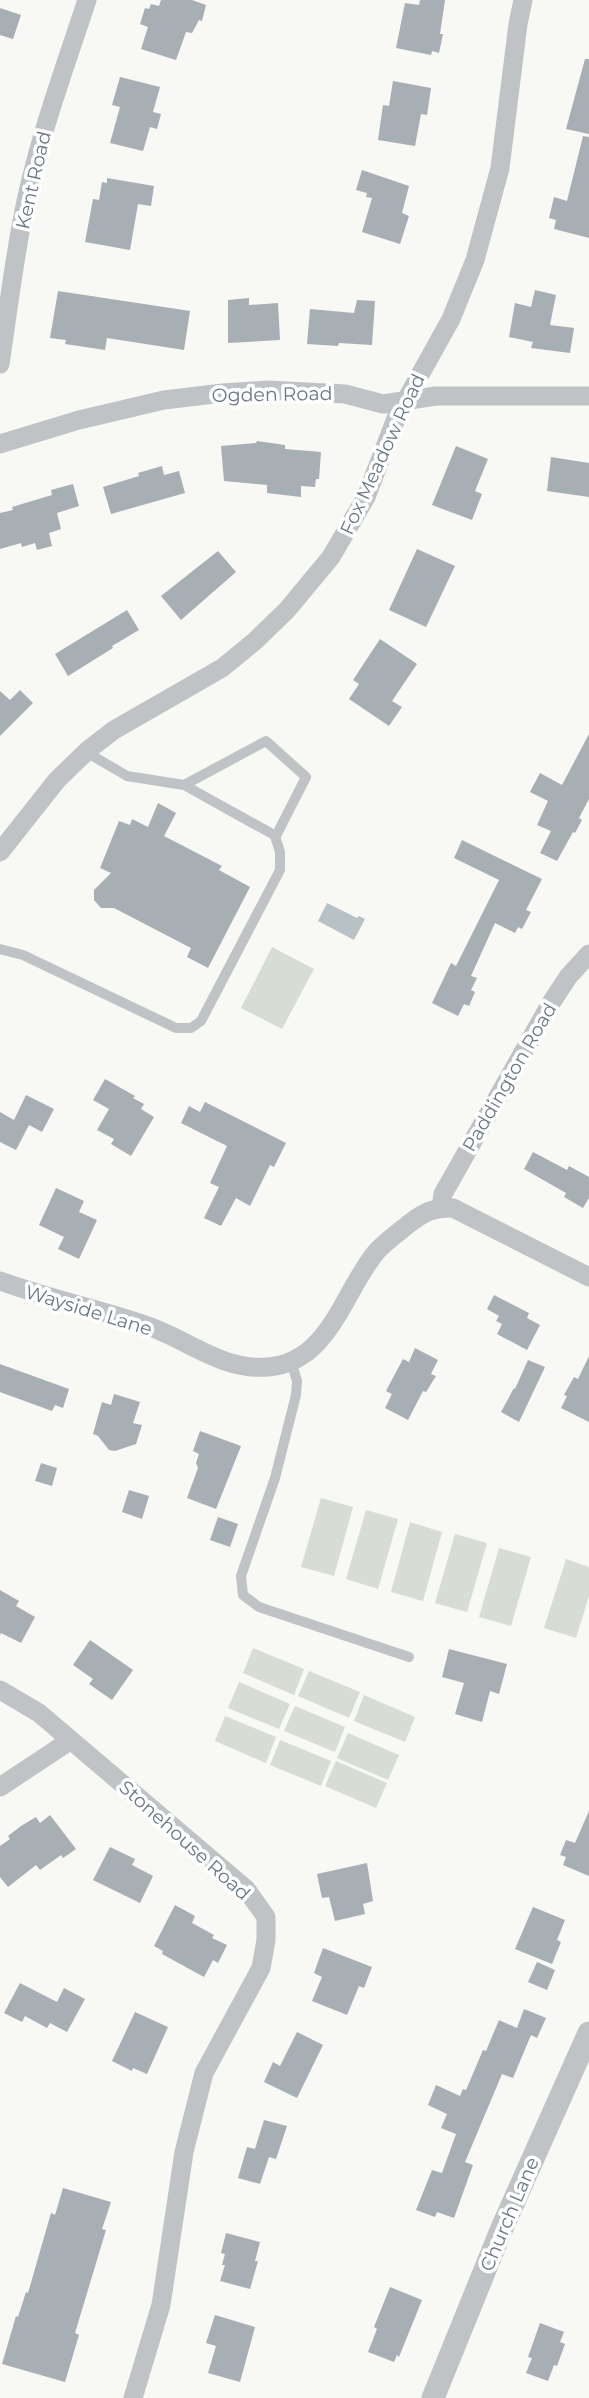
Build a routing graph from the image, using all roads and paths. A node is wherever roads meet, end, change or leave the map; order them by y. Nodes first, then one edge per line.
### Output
1 (87, 0) edge
2 (523, 0) edge
3 (0, 364) edge
4 (589, 396) edge
5 (405, 401) junction
6 (0, 444) edge
7 (86, 752) junction
8 (184, 785) junction
9 (275, 836) junction
10 (0, 852) edge
11 (0, 949) edge
12 (589, 954) edge
13 (441, 1207) junction
14 (589, 1277) edge
15 (0, 1281) edge
16 (291, 1361) junction
17 (409, 1657) dead end
18 (0, 1690) edge
19 (71, 1740) junction
20 (0, 1787) edge
21 (589, 2032) edge
22 (133, 2398) edge
23 (433, 2398) edge

1 - 3 street, Kent Road
2 - 5 street, Fox Meadow Road
4 - 5 street, Ogden Road
5 - 6 street, Ogden Road
5 - 7 street, Fox Meadow Road
7 - 8 lane
7 - 10 street, Fox Meadow Road
8 - 9 lane
8 - 9 lane
9 - 11 lane
12 - 13 street, Paddington Road
13 - 14 street
13 - 16 street, Wayside Lane
15 - 16 street, Wayside Lane
16 - 17 lane
18 - 19 street, Stonehouse Road
19 - 20 street
19 - 22 street, Stonehouse Road
21 - 23 street, Church Lane

